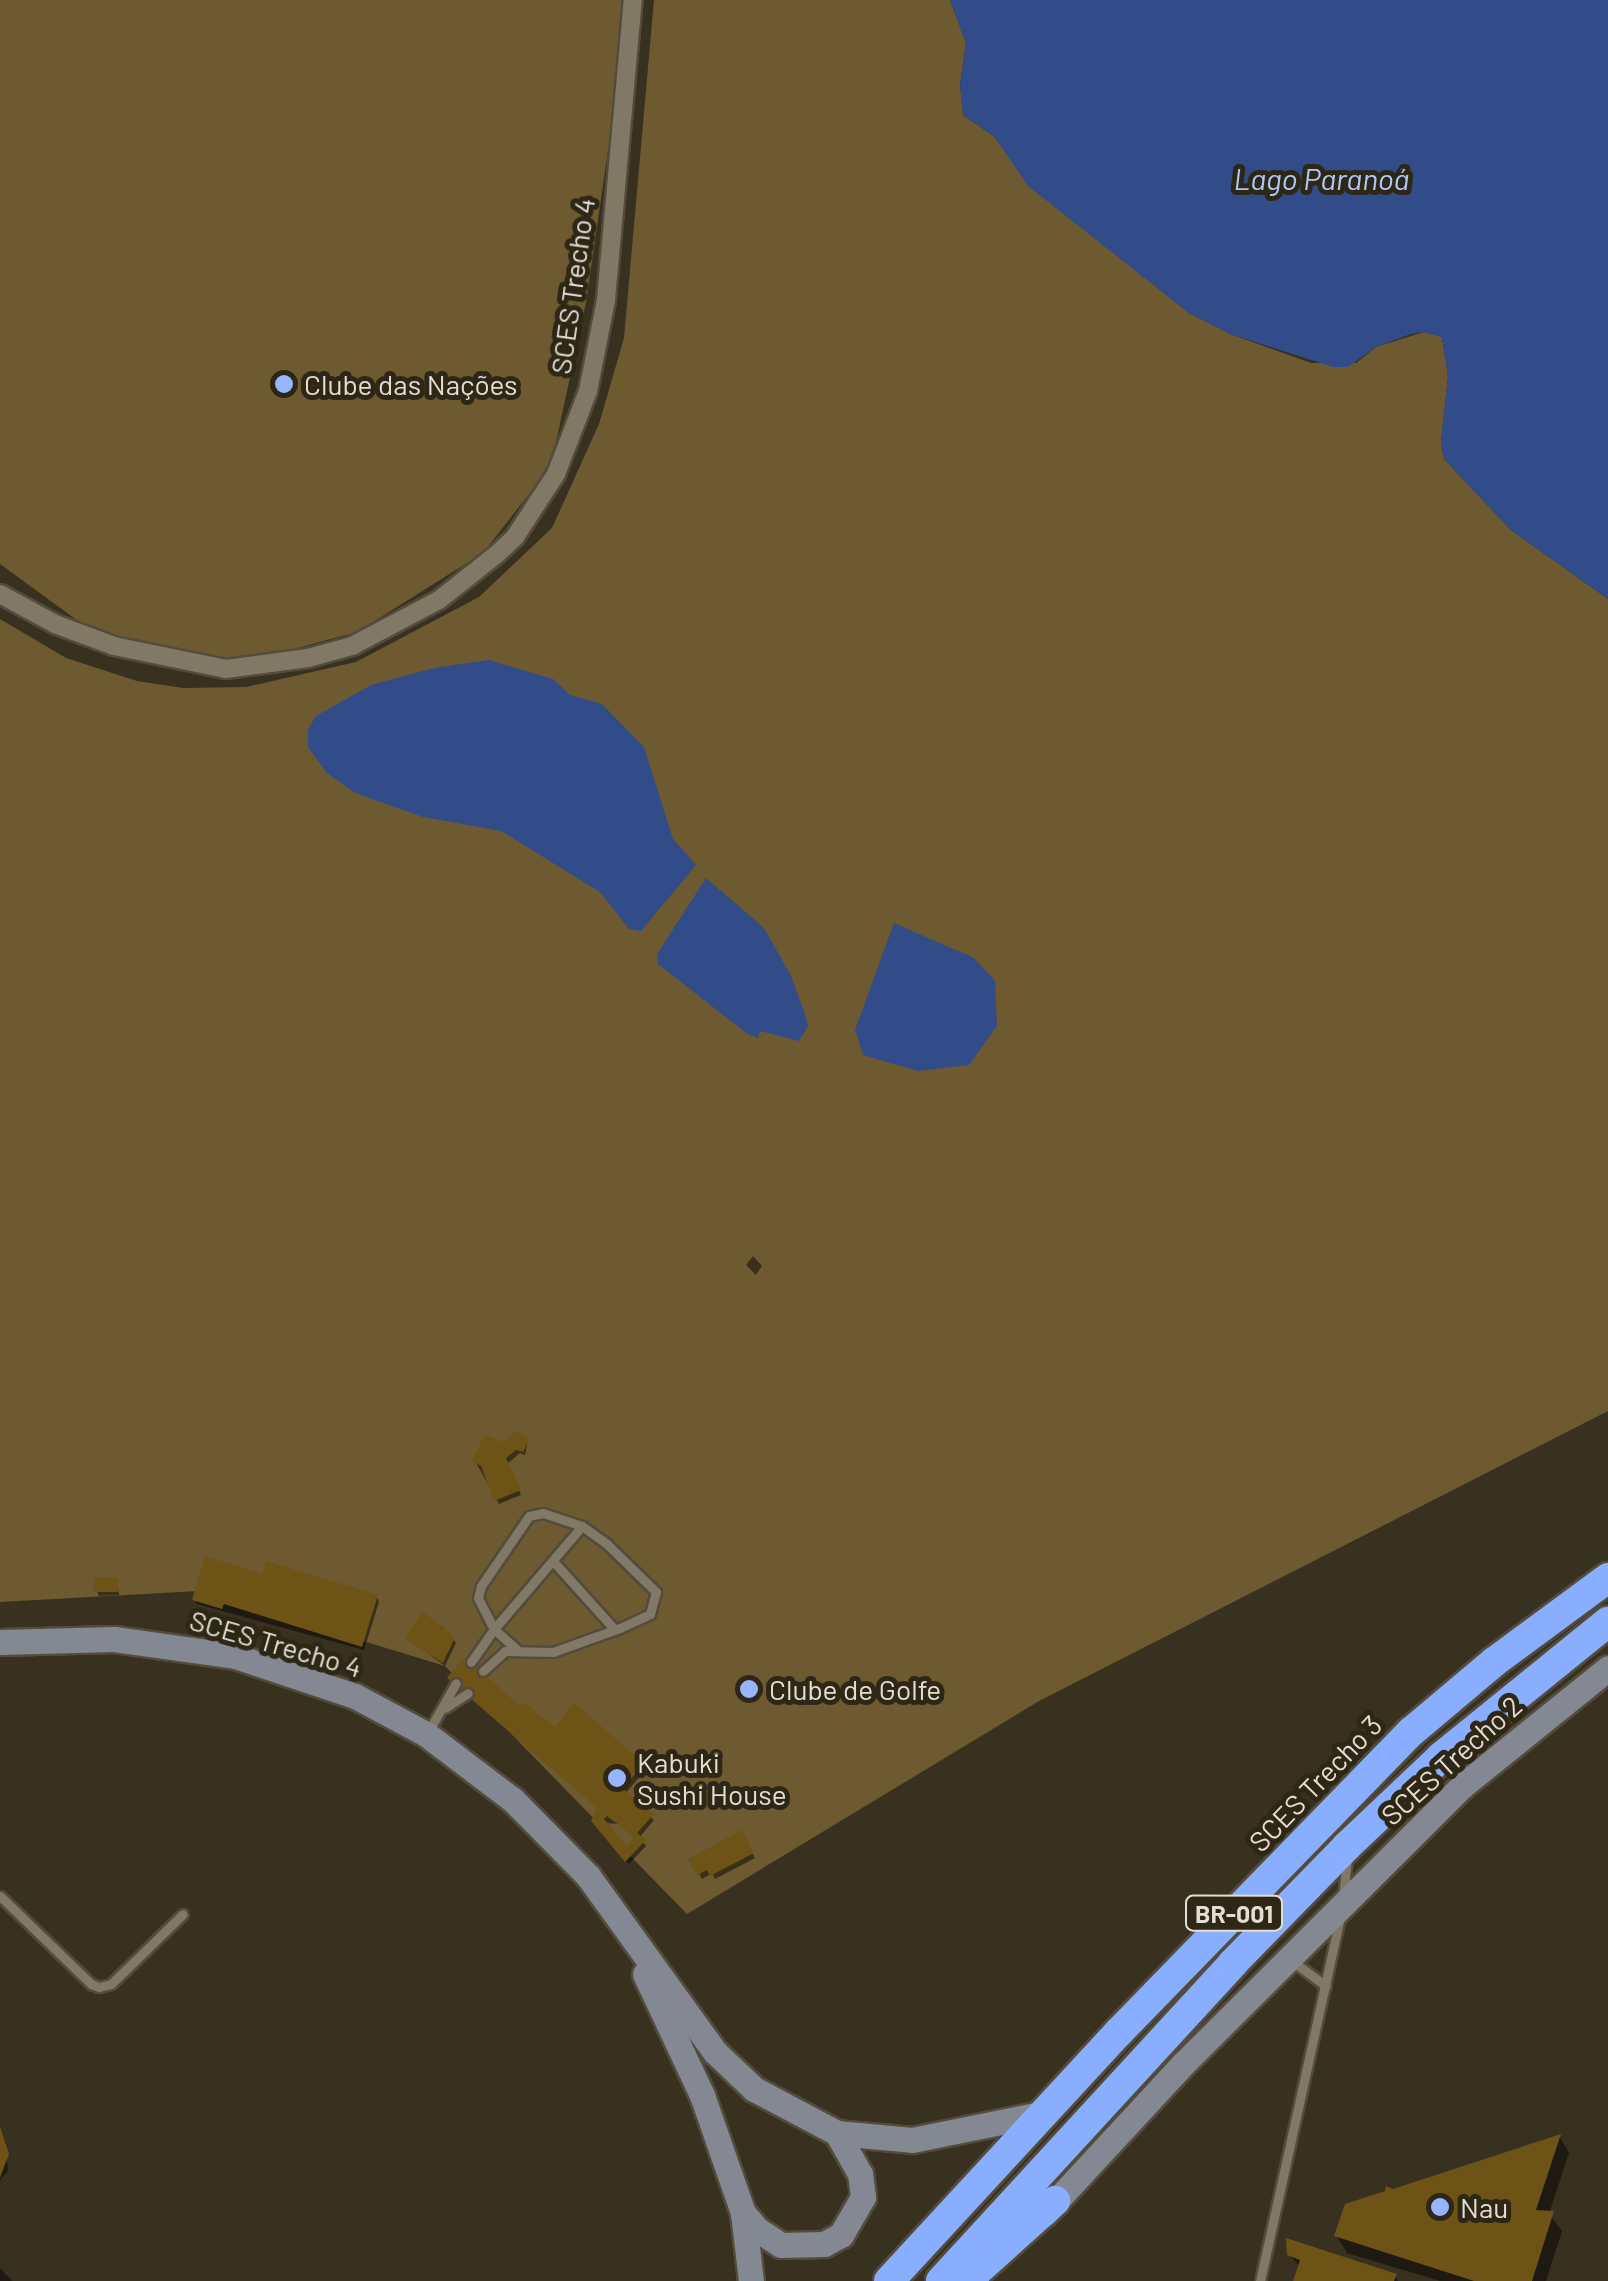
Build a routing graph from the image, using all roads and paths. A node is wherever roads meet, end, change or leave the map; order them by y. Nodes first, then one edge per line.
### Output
1 (632, 0) edge
2 (0, 594) edge
3 (582, 1526) junction
4 (554, 1562) junction
5 (1608, 1578) edge
6 (1608, 1622) edge
7 (494, 1629) junction
8 (615, 1630) junction
9 (0, 1642) edge
10 (516, 1649) junction
11 (472, 1662) dead end
12 (1608, 1668) edge
13 (483, 1671) dead end
14 (456, 1683) dead end
15 (468, 1693) dead end
16 (444, 1708) junction
17 (426, 1734) junction
18 (1347, 1846) junction
19 (0, 1896) edge
20 (1341, 1904) junction
21 (183, 1914) dead end
22 (625, 1928) junction
23 (1287, 1959) junction
24 (1326, 1986) junction
25 (1045, 2113) junction
26 (837, 2133) junction
27 (1054, 2202) junction
28 (744, 2212) junction
29 (750, 2281) edge
30 (889, 2281) edge
31 (941, 2281) edge
32 (966, 2281) edge
33 (988, 2281) edge
34 (1260, 2281) edge

1 - 2 street, SCES Trecho 4
3 - 4 lane
3 - 7 lane
3 - 8 lane
4 - 7 lane
4 - 8 lane
5 - 25 highway, SCES Trecho 3 / BR-001
6 - 18 highway, BR-001
7 - 10 lane
7 - 11 lane
8 - 10 lane
9 - 17 street, SCES Trecho 4
10 - 13 lane
12 - 20 street, SCES Trecho 2
14 - 16 lane
15 - 16 lane
16 - 17 lane
17 - 22 street, SCES Trecho 4
18 - 20 lane
18 - 31 highway, BR-001
19 - 21 lane
20 - 23 street, SCES Trecho 2
20 - 24 lane
22 - 26 street, SCES Trecho 4
22 - 28 street, SCES Trecho 4
23 - 24 lane
23 - 27 street, SCES Trecho 2
24 - 34 lane
25 - 26 street, SCES Trecho 4
25 - 30 highway, SCES Trecho 3 / BR-001
26 - 28 street
27 - 32 highway
27 - 33 street, SCES Trecho 2
28 - 29 street, SCES Trecho 4

